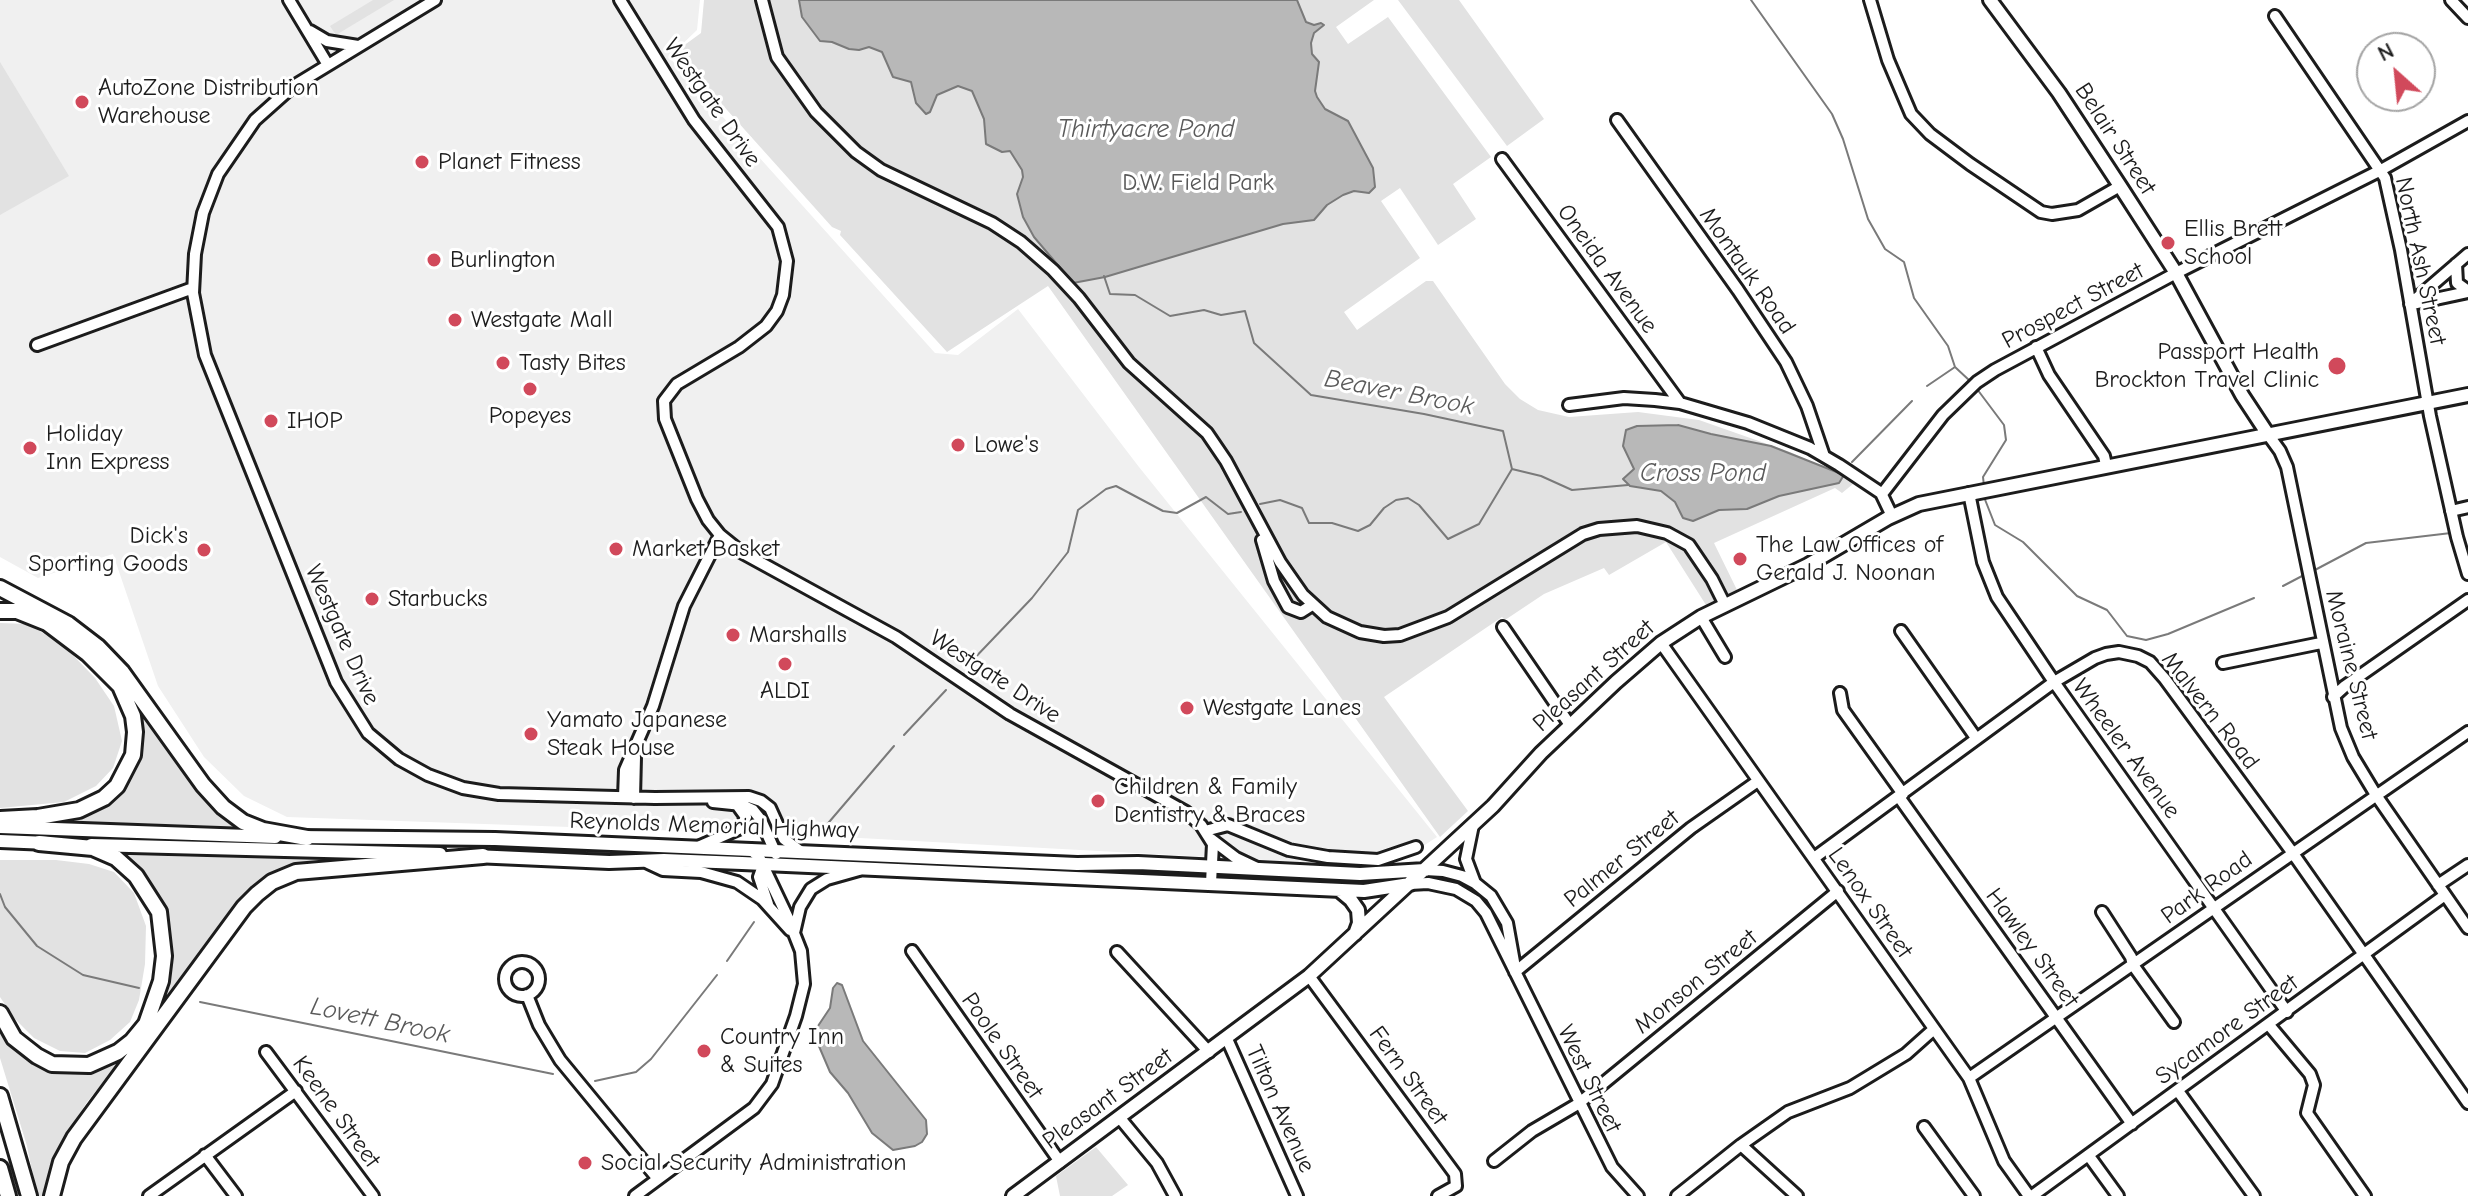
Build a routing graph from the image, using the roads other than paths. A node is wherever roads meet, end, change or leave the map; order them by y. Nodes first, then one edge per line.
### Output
1 (289, 0) edge
2 (435, 0) edge
3 (620, 0) edge
4 (762, 0) edge
5 (1870, 0) edge
6 (1990, 0) edge
7 (2451, 0) edge
8 (2275, 16) dead end
9 (2468, 18) edge
10 (305, 27) junction
11 (360, 46) junction
12 (328, 65) junction
13 (1617, 120) dead end
14 (2468, 121) edge
15 (1502, 159) dead end
16 (2381, 170) junction
17 (2120, 186) junction
18 (2468, 254) edge
19 (2456, 264) junction
20 (2176, 273) junction
21 (193, 288) junction
22 (2468, 292) edge
23 (2410, 304) junction
24 (37, 345) dead end
25 (2036, 347) junction
26 (2468, 395) edge
27 (1680, 403) junction
28 (2429, 403) junction
29 (1569, 405) dead end
30 (2267, 433) junction
31 (1824, 456) junction
32 (2106, 465) junction
33 (1972, 492) junction
34 (1882, 494) junction
35 (2468, 507) edge
36 (2451, 511) junction
37 (1892, 516) junction
38 (1255, 519) junction
39 (720, 535) junction
40 (2468, 574) edge
41 (0, 588) edge
42 (2468, 600) edge
43 (1312, 605) junction
44 (1725, 605) junction
45 (0, 611) edge
46 (1701, 617) junction
47 (1503, 627) dead end
48 (1901, 631) dead end
49 (1661, 643) junction
50 (2321, 643) junction
51 (1725, 657) dead end
52 (2223, 663) dead end
53 (2054, 682) junction
54 (1840, 693) dead end
55 (2333, 697) junction
56 (1570, 725) junction
57 (2468, 732) edge
58 (1976, 738) junction
59 (1758, 781) junction
60 (2376, 795) junction
61 (1901, 796) junction
62 (629, 797) junction
63 (679, 799) junction
64 (737, 805) junction
65 (0, 819) edge
66 (1473, 825) junction
67 (0, 827) edge
68 (781, 834) junction
69 (1208, 835) junction
70 (307, 838) junction
71 (0, 841) edge
72 (39, 843) junction
73 (698, 847) junction
74 (1416, 847) dead end
75 (800, 851) junction
76 (2292, 852) junction
77 (483, 856) junction
78 (757, 857) junction
79 (780, 858) junction
80 (1814, 858) junction
81 (648, 863) junction
82 (2468, 865) edge
83 (1213, 867) junction
84 (1259, 869) junction
85 (862, 870) junction
86 (1425, 870) junction
87 (1211, 883) junction
88 (1475, 883) junction
89 (1410, 884) junction
90 (1339, 890) junction
91 (2441, 890) junction
92 (1838, 891) junction
93 (769, 905) junction
94 (2215, 908) junction
95 (2102, 912) dead end
96 (2468, 928) edge
97 (794, 935) junction
98 (1354, 936) junction
99 (912, 951) dead end
100 (1117, 952) dead end
101 (2363, 954) junction
102 (2133, 965) junction
103 (1515, 972) junction
104 (1309, 976) junction
105 (527, 995) dead end
106 (2287, 1012) junction
107 (0, 1013) edge
108 (2057, 1017) junction
109 (2174, 1022) dead end
110 (2269, 1025) junction
111 (1934, 1029) junction
112 (1227, 1039) junction
113 (266, 1052) dead end
114 (1209, 1052) junction
115 (1969, 1078) junction
116 (296, 1091) junction
117 (2178, 1091) junction
118 (0, 1096) edge
119 (2468, 1103) edge
120 (1578, 1104) junction
121 (1119, 1117) junction
122 (2132, 1124) junction
123 (1924, 1127) dead end
124 (1741, 1145) junction
125 (205, 1155) junction
126 (2089, 1156) junction
127 (1494, 1161) dead end
128 (1060, 1162) junction
129 (0, 1168) edge
130 (658, 1179) junction
131 (8, 1196) edge
132 (29, 1196) edge
133 (52, 1196) edge
134 (149, 1196) edge
135 (236, 1196) edge
136 (373, 1196) edge
137 (635, 1196) edge
138 (1013, 1196) edge
139 (1175, 1196) edge
140 (1297, 1196) edge
141 (1438, 1196) edge
142 (1638, 1196) edge
143 (1677, 1196) edge
144 (1797, 1196) edge
145 (1974, 1196) edge
146 (2031, 1196) edge
147 (2118, 1196) edge
148 (2254, 1196) edge
149 (2365, 1196) edge

1 - 10 street
2 - 11 street, Westgate Drive
3 - 39 street, Westgate Drive
4 - 38 street
5 - 17 street
6 - 17 main road, Belair Street
7 - 9 street
8 - 16 street, North Ash Street
10 - 11 street
10 - 12 street
11 - 12 street, Westgate Drive
12 - 21 street, Westgate Drive
13 - 31 street, Montauk Road
14 - 16 street, Prospect Street
15 - 27 street, Oneida Avenue
16 - 20 street, Prospect Street
16 - 23 street, North Ash Street
17 - 20 main road, Belair Street
18 - 19 street
19 - 22 street
19 - 23 street
20 - 25 street, Prospect Street
20 - 30 main road, Belair Street
21 - 24 street
21 - 62 street, Westgate Drive
22 - 23 street
23 - 28 street, North Ash Street
25 - 32 street
25 - 34 street, Prospect Street
26 - 28 main road, Pleasant Street
27 - 29 street
27 - 31 street
28 - 30 main road, Pleasant Street
28 - 36 street, North Ash Street
30 - 32 main road, Pleasant Street
30 - 50 street, Moraine Street
31 - 34 street
32 - 33 main road, Pleasant Street
33 - 37 main road, Pleasant Street
33 - 53 street, Wheeler Avenue
34 - 37 street
35 - 36 street
36 - 40 street, North Ash Street
37 - 44 main road, Pleasant Street
38 - 43 street
38 - 43 street
39 - 62 street
39 - 69 street, Westgate Drive
41 - 70 highway
42 - 55 street
43 - 44 street
44 - 46 main road, Pleasant Street
45 - 65 highway
46 - 49 main road, Pleasant Street
46 - 51 street
47 - 56 street
48 - 58 street
49 - 56 main road, Pleasant Street
49 - 59 street, Lenox Street
50 - 52 street
50 - 55 street, Moraine Street
53 - 58 street, Malvern Road
53 - 76 street, Malvern Road
53 - 94 street, Wheeler Avenue
54 - 61 street, Hawley Street
55 - 60 street, Moraine Street
56 - 66 main road, Pleasant Street
57 - 60 street, Park Road
58 - 61 street, Malvern Road
59 - 80 street, Lenox Street
59 - 103 street, Palmer Street
60 - 76 street, Park Road
60 - 91 street, Moraine Street
61 - 80 street, Malvern Road
61 - 108 street, Hawley Street
62 - 63 street, Westgate Drive
63 - 64 street, Westgate Drive
63 - 68 street, Westgate Drive
64 - 73 street
64 - 79 street
66 - 86 main road, Pleasant Street
66 - 88 street
67 - 70 main road, Reynolds Memorial Highway
68 - 75 street, Westgate Drive
68 - 79 street
69 - 74 street
69 - 83 street
69 - 84 street, Westgate Drive
70 - 73 main road, Reynolds Memorial Highway
71 - 72 main road, Reynolds Memorial Highway
72 - 77 main road, Reynolds Memorial Highway
72 - 107 highway
73 - 78 main road, Reynolds Memorial Highway
75 - 79 main road, Reynolds Memorial Highway
75 - 83 main road, Reynolds Memorial Highway
76 - 94 street, Park Road
76 - 101 street, Malvern Road
77 - 81 main road, Reynolds Memorial Highway
77 - 133 highway
78 - 79 main road, Reynolds Memorial Highway
78 - 79 main road, Reynolds Memorial Highway
78 - 81 main road, Reynolds Memorial Highway
78 - 93 street
78 - 97 street
79 - 85 main road, Reynolds Memorial Highway
80 - 92 street, Lenox Street
81 - 93 street
82 - 91 street, Sycamore Street
83 - 84 main road, Reynolds Memorial Highway
83 - 87 street
84 - 86 main road, Reynolds Memorial Highway
85 - 87 main road, Reynolds Memorial Highway
85 - 97 street
86 - 88 street, West Street
86 - 89 main road, Pleasant Street
87 - 90 main road, Reynolds Memorial Highway
88 - 103 street, West Street
89 - 90 main road, Reynolds Memorial Highway
89 - 98 main road, Pleasant Street
89 - 103 street, West Street
90 - 98 main road
91 - 96 street, Moraine Street
91 - 101 street, Sycamore Street
92 - 111 street, Lenox Street
92 - 120 street, Monson Street
93 - 97 street
94 - 102 street, Park Road
94 - 106 street, Wheeler Avenue
95 - 102 street
97 - 130 street
98 - 104 main road, Pleasant Street
99 - 128 street, Poole Street
100 - 114 street
101 - 106 street, Sycamore Street
101 - 119 street, Malvern Road
102 - 108 street, Park Road
102 - 109 street
103 - 120 street, West Street
104 - 112 main road, Pleasant Street
104 - 141 street, Fern Street
105 - 130 street
106 - 110 street, Sycamore Street
108 - 115 street, Park Road
108 - 122 street, Hawley Street
110 - 117 street, Sycamore Street
110 - 149 street
111 - 115 street, Lenox Street
111 - 124 street
112 - 114 main road, Pleasant Street
112 - 140 street, Tilton Avenue
113 - 116 street, Keene Street
114 - 121 main road, Pleasant Street
115 - 146 street, Lenox Street
116 - 125 street
116 - 136 street, Keene Street
117 - 122 street, Sycamore Street
117 - 148 street
118 - 132 highway
120 - 127 street, Monson Street
120 - 142 street, West Street
121 - 128 main road, Pleasant Street
121 - 139 street
122 - 126 street, Sycamore Street
123 - 145 street
124 - 143 street
124 - 144 street
125 - 134 street
125 - 135 street
126 - 146 street, Sycamore Street
126 - 147 street
128 - 138 main road, Pleasant Street
129 - 131 highway
130 - 137 street

